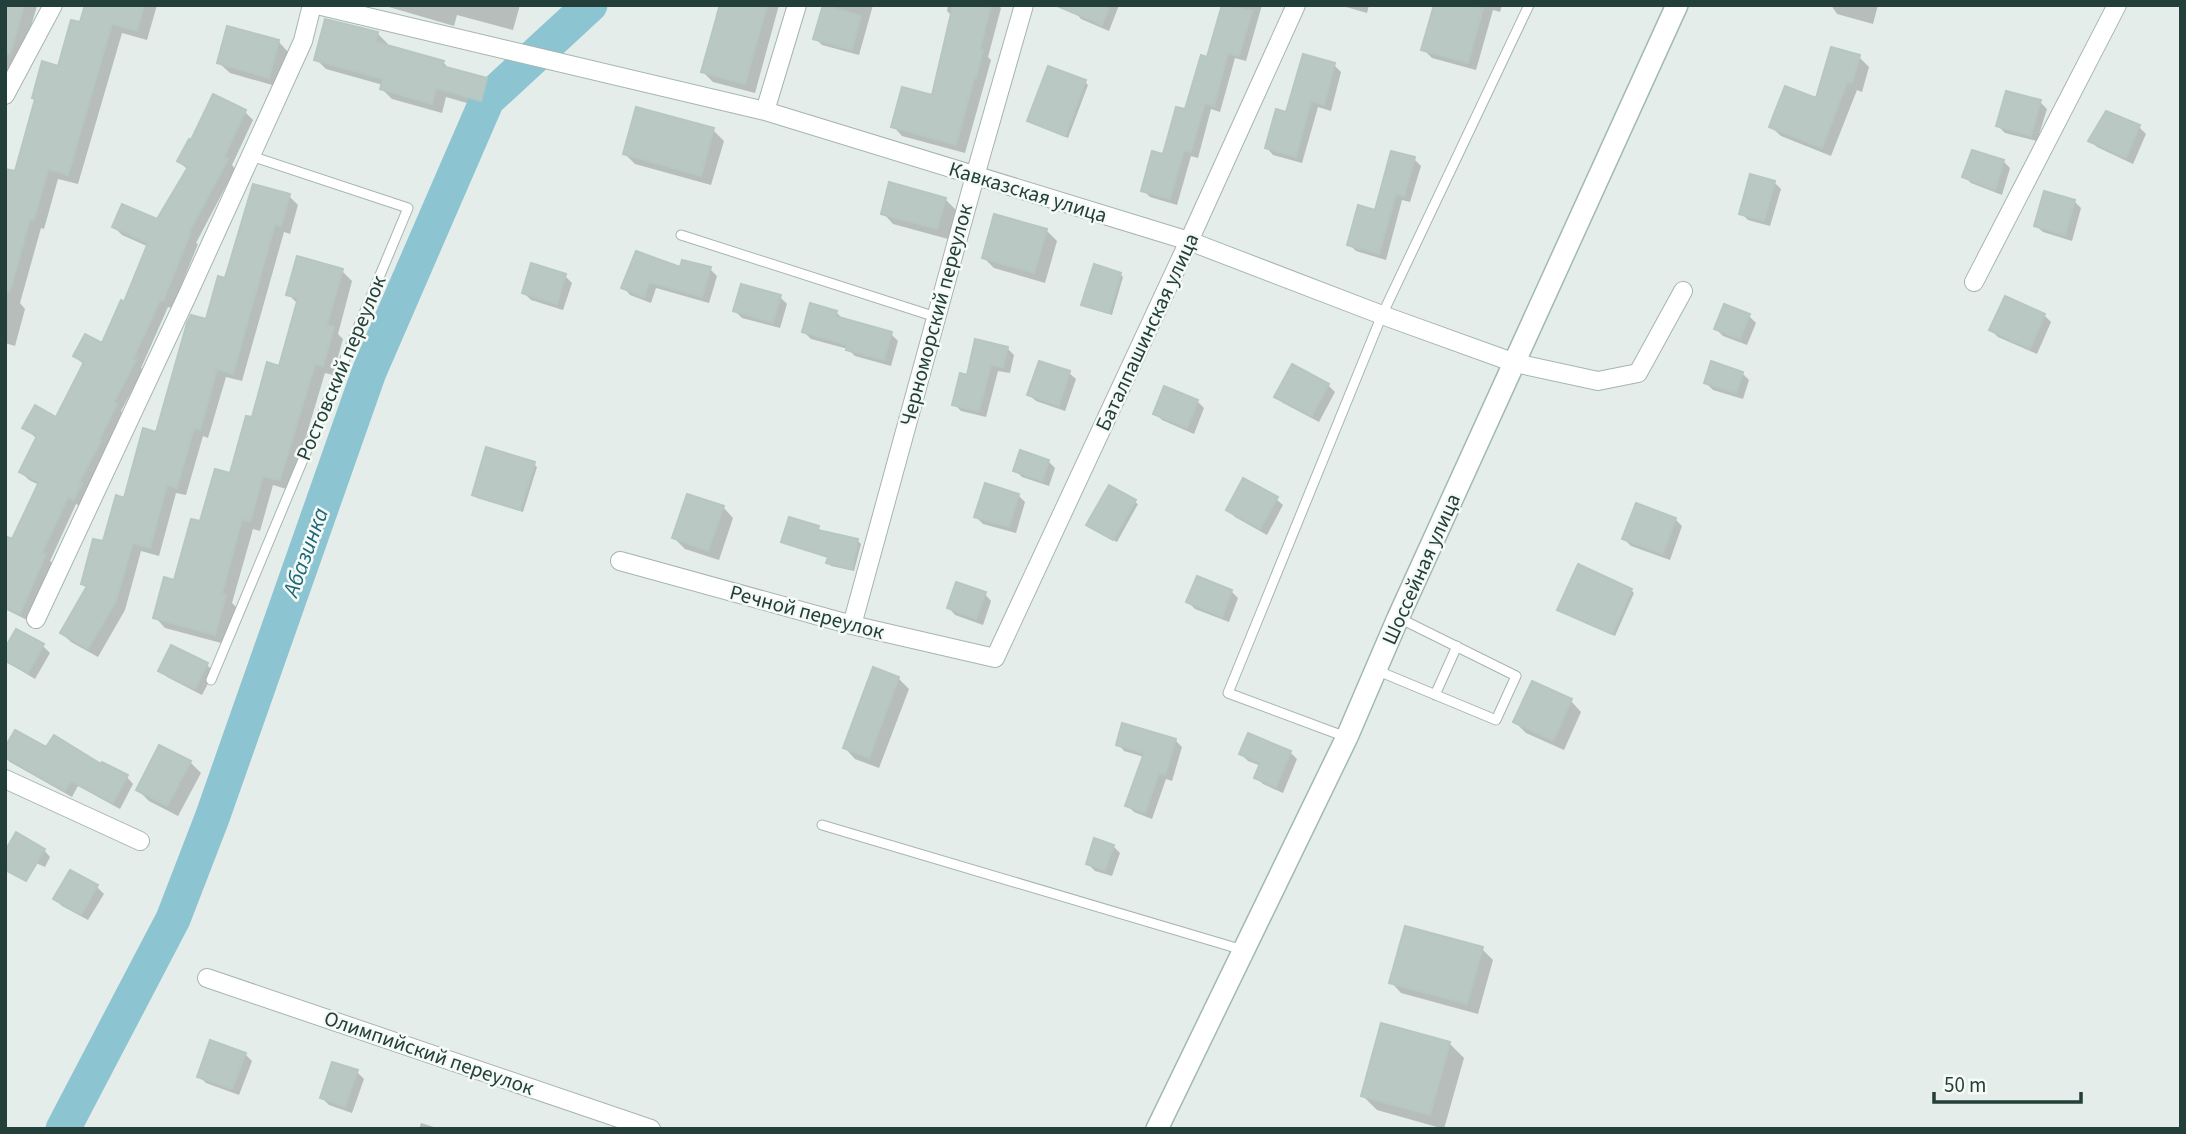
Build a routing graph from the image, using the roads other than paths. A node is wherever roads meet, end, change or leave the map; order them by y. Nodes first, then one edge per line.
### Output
1 (53, 5) edge
2 (314, 5) edge
3 (797, 5) edge
4 (1024, 5) edge
5 (1296, 5) edge
6 (1529, 5) edge
7 (1677, 5) edge
8 (1691, 5) edge
9 (2117, 5) edge
10 (5, 95) edge
11 (765, 111) junction
12 (251, 156) junction
13 (975, 176) junction
14 (681, 235) dead end
15 (1189, 241) junction
16 (1974, 282) dead end
17 (1683, 292) dead end
18 (1382, 315) junction
19 (936, 317) junction
20 (1520, 364) junction
21 (620, 561) dead end
22 (36, 619) dead end
23 (1407, 622) junction
24 (852, 625) junction
25 (1457, 646) junction
26 (995, 658) joint
27 (1383, 673) junction
28 (211, 680) dead end
29 (1435, 695) junction
30 (1347, 737) junction
31 (5, 779) edge
32 (822, 825) dead end
33 (140, 841) dead end
34 (1244, 950) junction
35 (207, 978) dead end
36 (652, 1129) edge
37 (1157, 1129) edge
38 (1171, 1129) edge

1 - 10 street
2 - 11 street, Кавказская улица
2 - 12 street
3 - 11 street
4 - 13 street, Черноморский переулок
5 - 15 street, Баталпашинская улица
6 - 18 lane
7 - 20 main road, Шоссейная улица
8 - 20 main road, Шоссейная улица
9 - 16 street
11 - 13 street, Кавказская улица
12 - 22 street
12 - 28 lane, Ростовский переулок
13 - 15 street, Кавказская улица
13 - 19 street, Черноморский переулок
14 - 19 lane
15 - 18 street, Кавказская улица
15 - 26 street, Баталпашинская улица
17 - 20 street, Кавказская улица
18 - 20 street, Кавказская улица
18 - 30 lane
19 - 24 street, Черноморский переулок
20 - 23 main road, Шоссейная улица
20 - 30 main road, Шоссейная улица
21 - 24 street, Речной переулок
23 - 25 lane
23 - 27 main road, Шоссейная улица
24 - 26 street, Речной переулок
25 - 29 lane
25 - 29 lane
27 - 29 lane
27 - 38 main road, Шоссейная улица
30 - 34 main road, Шоссейная улица
31 - 33 street
32 - 34 lane
34 - 37 main road, Шоссейная улица
35 - 36 street, Олимпийский переулок

